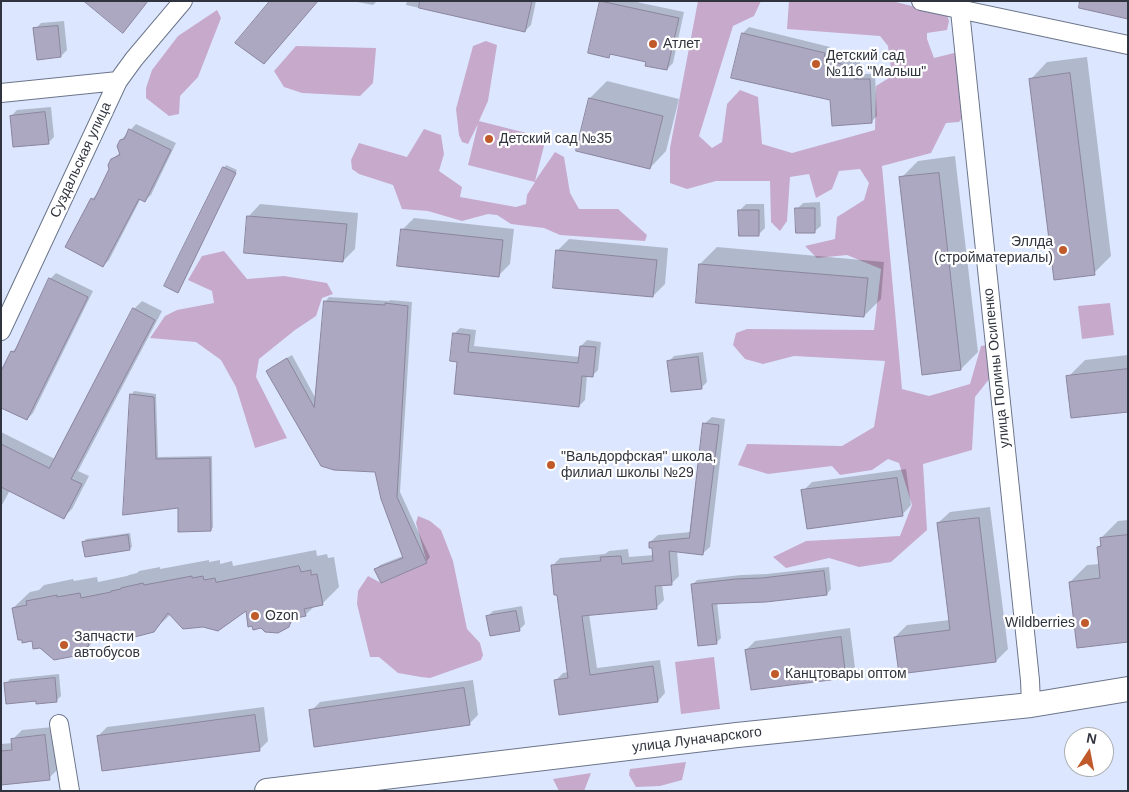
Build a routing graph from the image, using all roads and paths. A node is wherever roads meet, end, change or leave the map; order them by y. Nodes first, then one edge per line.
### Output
1 (183, 1) edge
2 (921, 1) edge
3 (959, 5) edge
4 (1128, 45) edge
5 (118, 81) junction
6 (1, 93) edge
7 (1, 331) edge
8 (1128, 689) edge
9 (1031, 705) junction
10 (59, 724) dead end
11 (70, 791) edge
12 (267, 791) edge

1 - 5 street, Суздальская улица
2 - 3 street
3 - 4 street
3 - 9 street, улица Полины Осипенко
5 - 6 street
5 - 7 street, Суздальская улица
8 - 9 main road, улица Луначарского
9 - 12 main road, улица Луначарского
10 - 11 street

